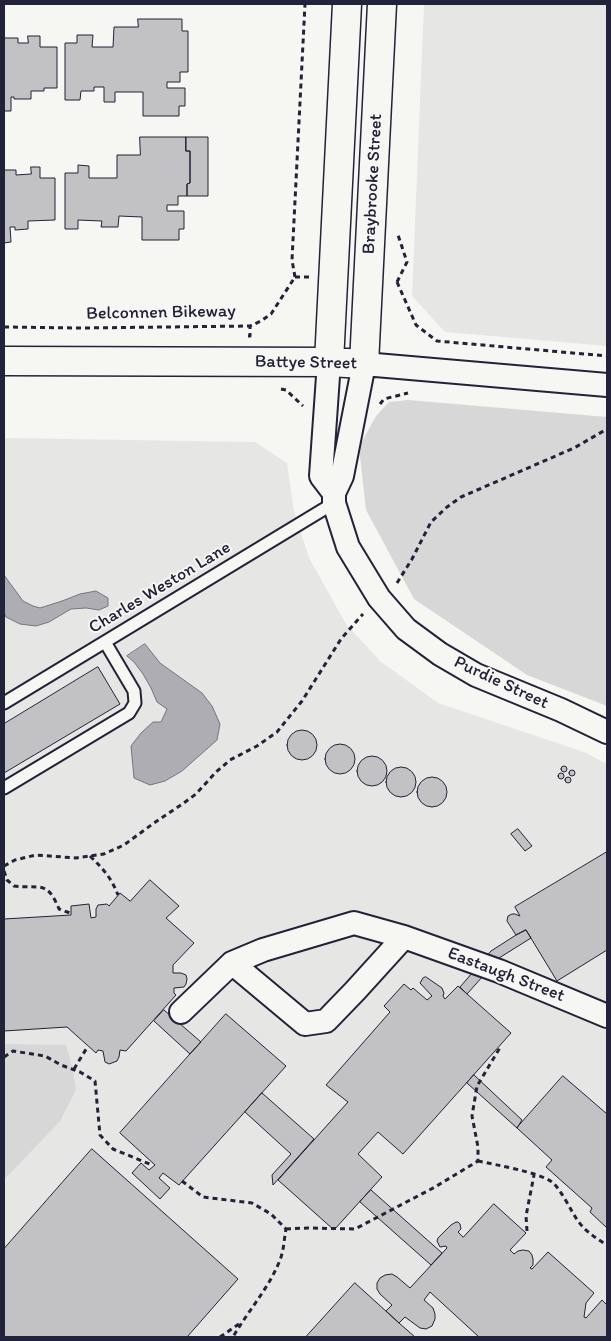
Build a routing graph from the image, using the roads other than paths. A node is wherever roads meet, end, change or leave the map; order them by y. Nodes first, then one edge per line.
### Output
1 (348, 4) edge
2 (382, 4) edge
3 (4, 361) edge
4 (329, 362) junction
5 (364, 364) junction
6 (607, 385) edge
7 (334, 498) junction
8 (105, 642) junction
9 (4, 703) edge
10 (607, 732) edge
11 (4, 788) edge
12 (404, 937) junction
13 (232, 963) junction
14 (181, 1012) dead end
15 (607, 1016) edge

1 - 4 street, Braybrooke Street
2 - 5 street, Braybrooke Street
3 - 4 street, Battye Street
4 - 5 street, Battye Street
4 - 7 street, Purdie Street
5 - 6 street, Battye Street
5 - 7 street
7 - 8 lane, Charles Weston Lane
7 - 10 street, Purdie Street
8 - 9 lane, Charles Weston Lane
8 - 11 lane
12 - 13 street, Eastaugh Street
12 - 13 street
12 - 15 street, Eastaugh Street
13 - 14 street, Eastaugh Street

